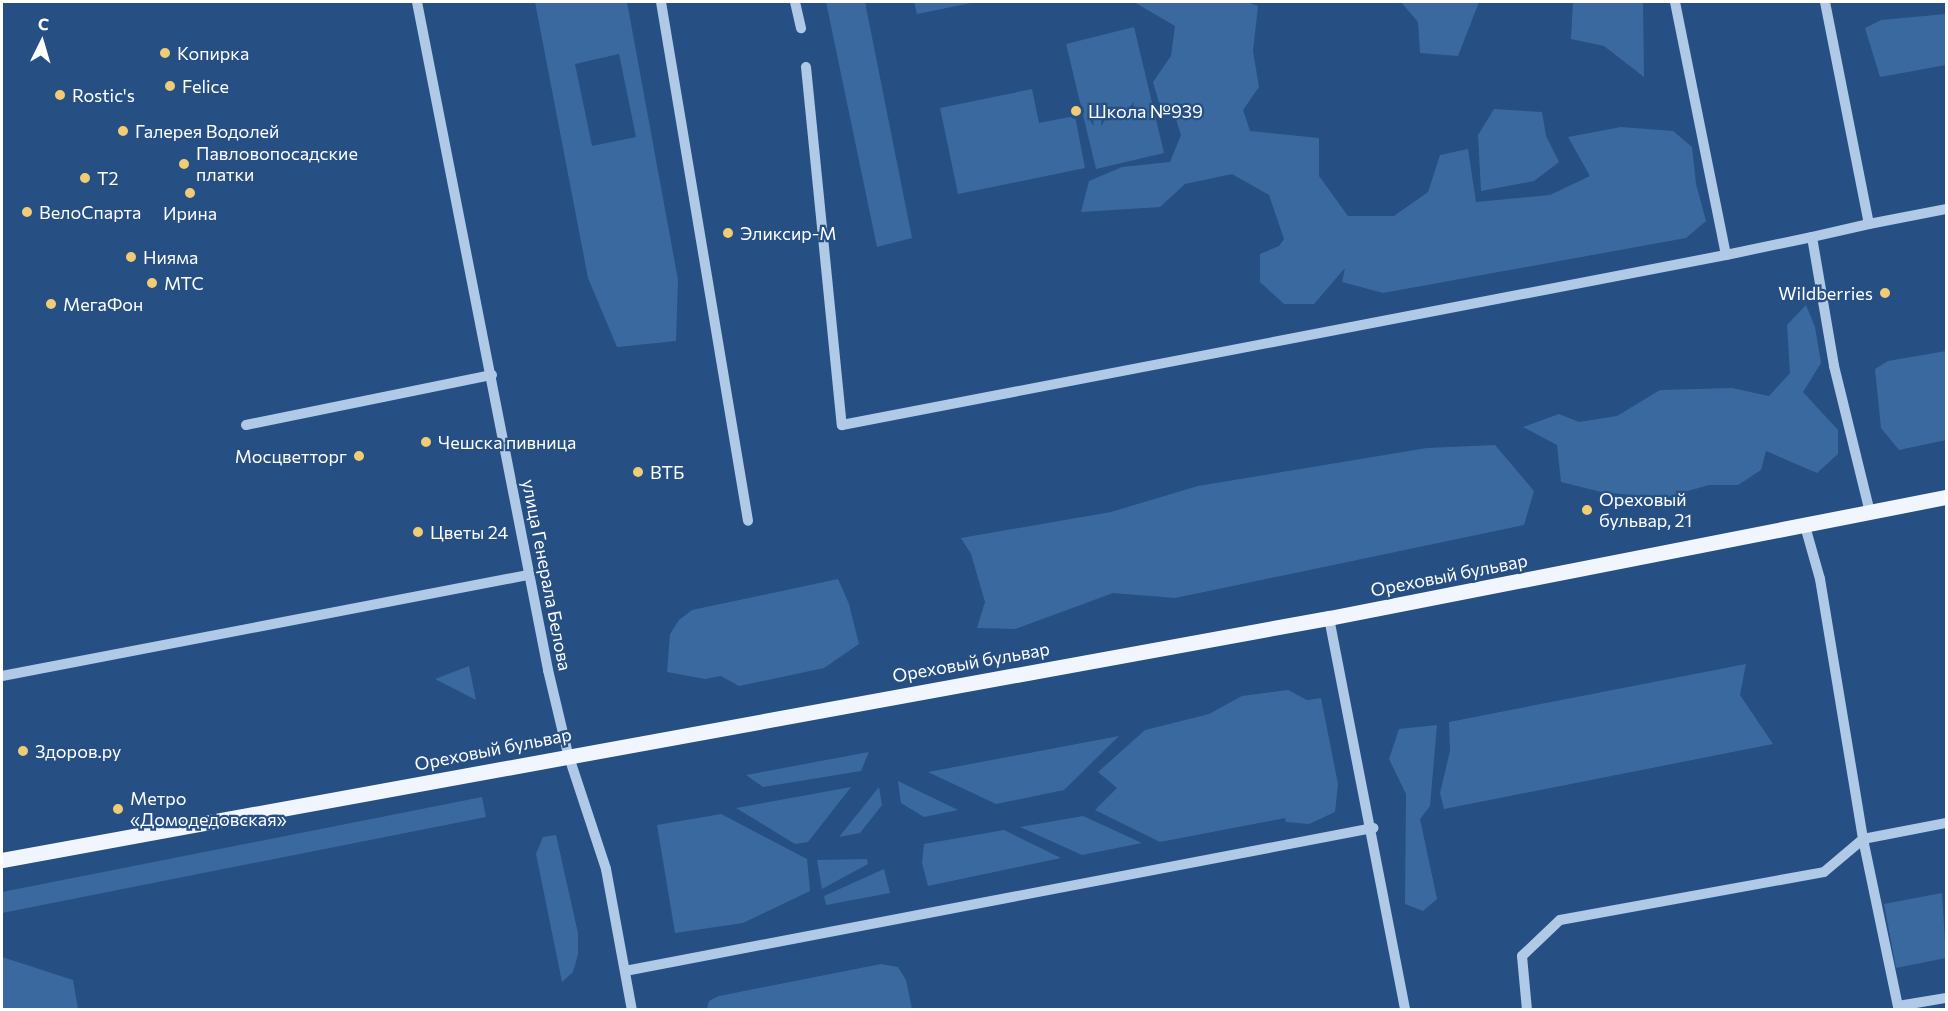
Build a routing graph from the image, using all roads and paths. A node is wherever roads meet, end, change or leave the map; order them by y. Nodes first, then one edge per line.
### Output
1 (417, 2) edge
2 (661, 2) edge
3 (795, 2) edge
4 (1675, 2) edge
5 (1825, 2) edge
6 (801, 28) dead end
7 (806, 66) dead end
8 (1947, 209) edge
9 (1869, 224) junction
10 (1812, 237) junction
11 (1726, 255) junction
12 (492, 375) junction
13 (246, 425) dead end
14 (1947, 497) edge
15 (1870, 513) junction
16 (748, 521) dead end
17 (1805, 526) junction
18 (528, 575) junction
19 (1329, 618) junction
20 (2, 676) edge
21 (568, 754) junction
22 (1947, 823) edge
23 (1373, 828) junction
24 (1863, 839) junction
25 (2, 860) edge
26 (625, 971) junction
27 (1947, 998) edge
28 (1897, 1008) edge
29 (632, 1010) edge
30 (1406, 1010) edge
31 (1527, 1010) edge

1 - 12 street, улица Генерала Белова
2 - 16 street
3 - 6 street
4 - 11 street
5 - 9 street
7 - 11 street
8 - 9 street
9 - 10 street
10 - 11 street
10 - 15 street
12 - 13 street
12 - 18 street, улица Генерала Белова
14 - 15 main road, Ореховый бульвар
15 - 17 main road, Ореховый бульвар
17 - 19 main road, Ореховый бульвар
17 - 24 street
18 - 20 street
18 - 21 street, улица Генерала Белова
19 - 21 main road, Ореховый бульвар
19 - 23 street
21 - 25 main road, Ореховый бульвар
21 - 26 street, улица Генерала Белова
22 - 24 street
23 - 26 street
23 - 30 street
24 - 28 street
24 - 31 street
26 - 29 street, улица Генерала Белова
27 - 28 street

